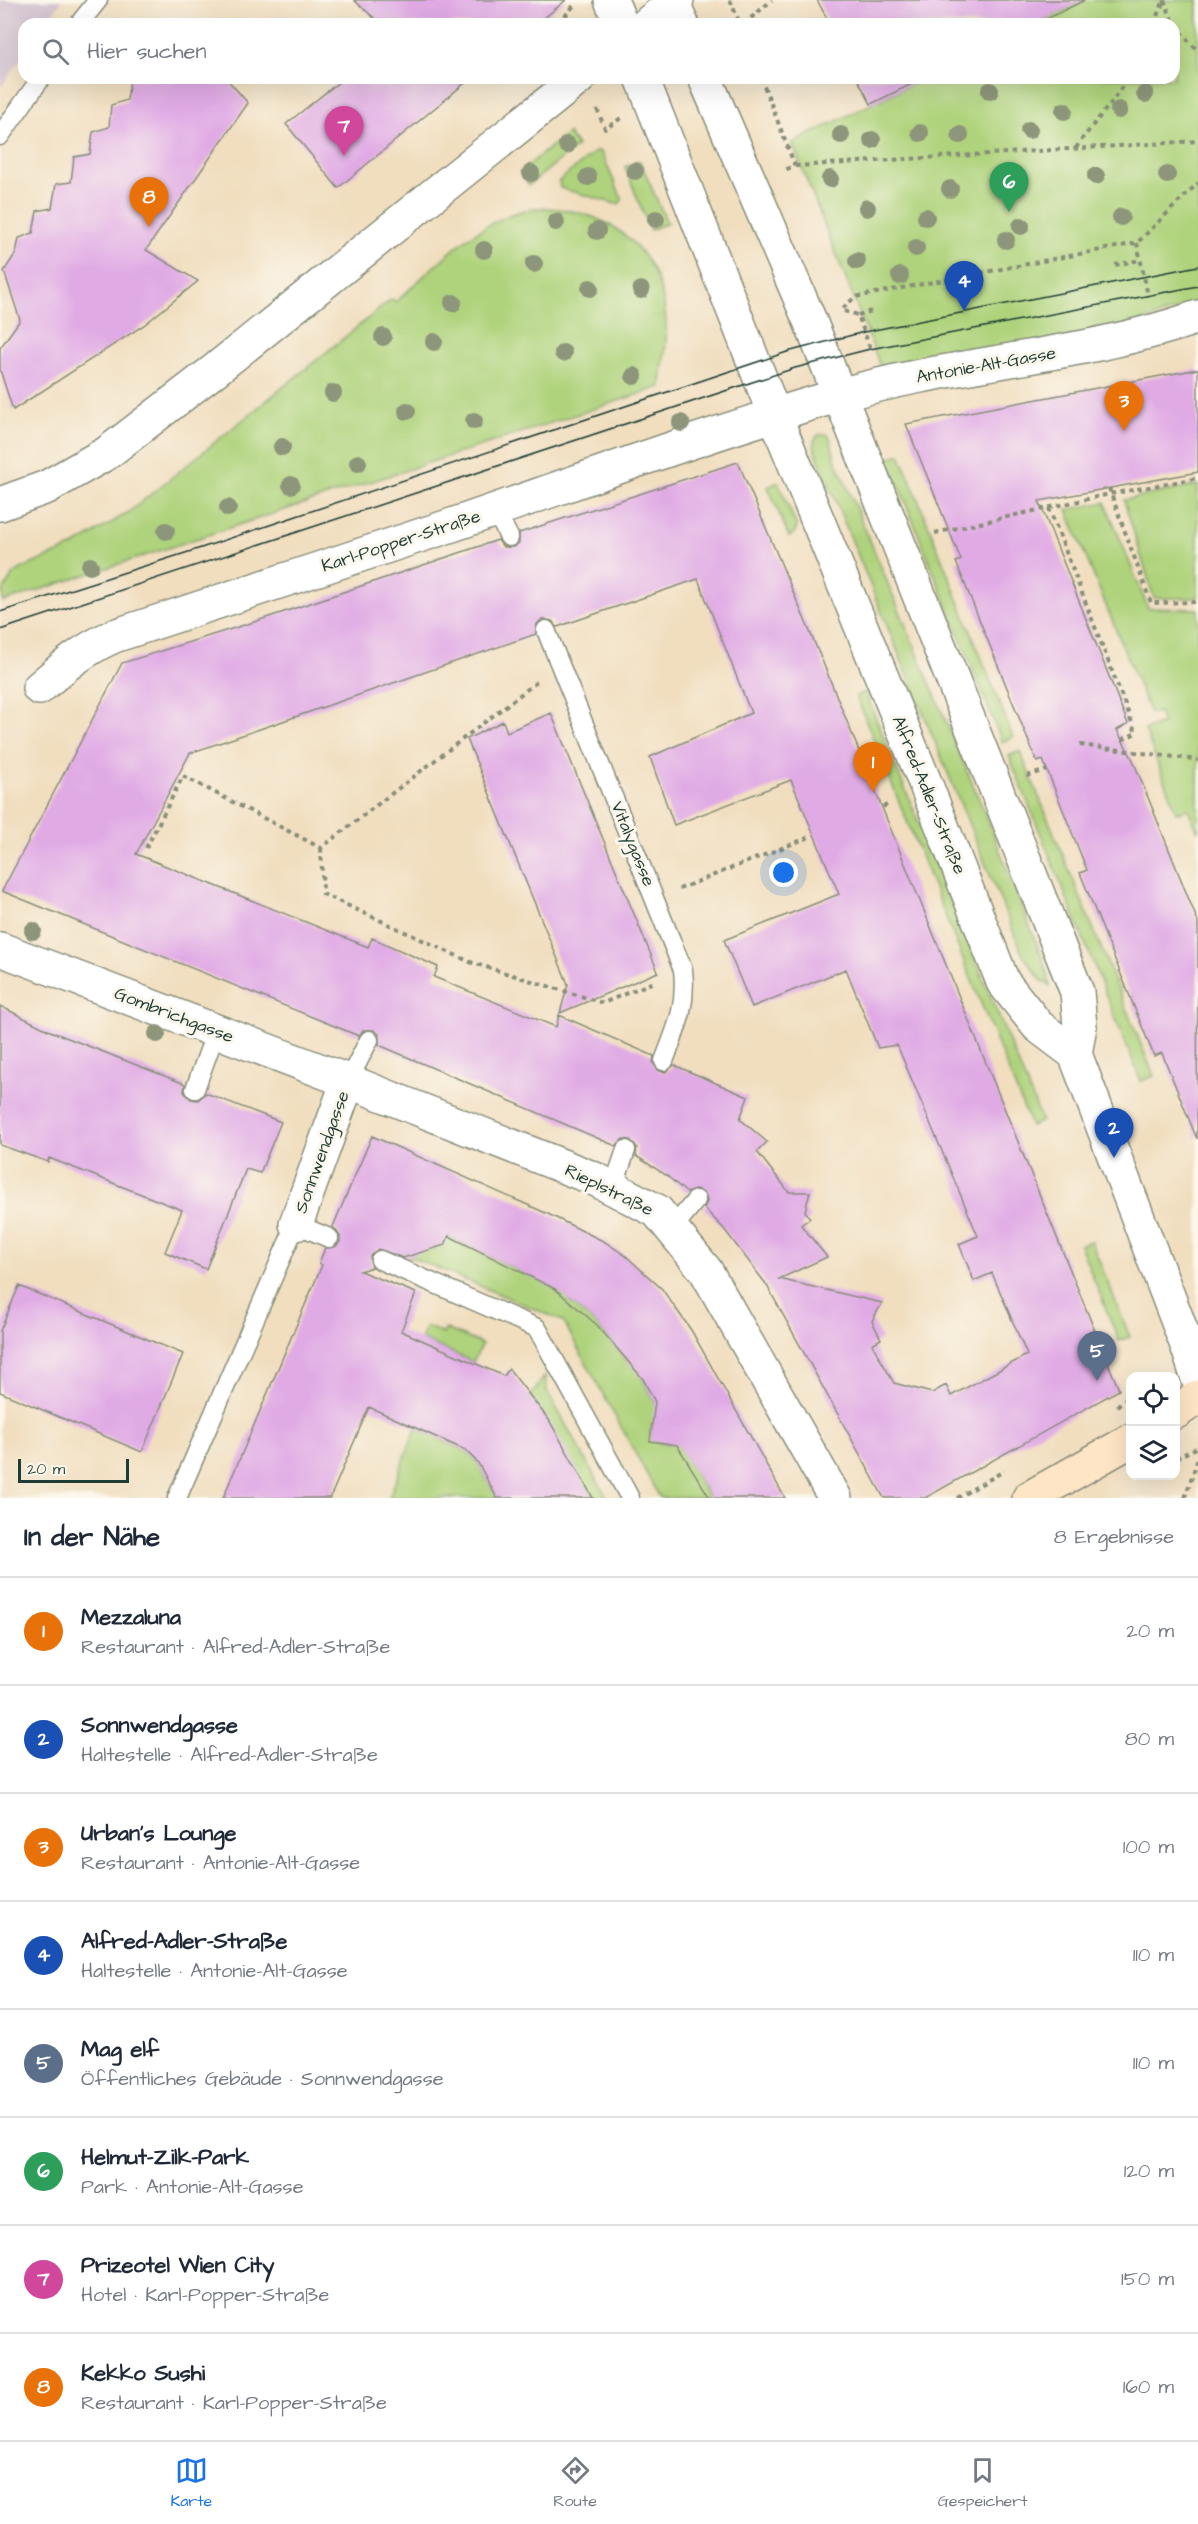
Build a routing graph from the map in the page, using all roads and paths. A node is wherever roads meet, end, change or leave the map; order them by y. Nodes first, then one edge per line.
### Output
1 (98, 0) edge
2 (578, 0) edge
3 (611, 0) edge
4 (730, 0) edge
5 (772, 0) edge
6 (1164, 0) edge
7 (676, 7) edge
8 (84, 18) edge
9 (563, 18) edge
10 (618, 18) edge
11 (657, 18) edge
12 (739, 18) edge
13 (750, 18) edge
14 (1156, 18) edge
15 (1172, 18) edge
16 (1180, 31) edge
17 (1198, 51) edge
18 (37, 84) edge
19 (572, 84) edge
20 (644, 84) edge
21 (708, 84) edge
22 (763, 84) edge
23 (1124, 84) edge
24 (599, 114) dead end
25 (619, 120) dead end
26 (0, 136) edge
27 (1198, 141) edge
28 (1075, 148) junction
29 (795, 166) junction
30 (788, 180) dead end
31 (1198, 183) edge
32 (1137, 243) junction
33 (1140, 260) junction
34 (1115, 265) dead end
35 (838, 302) dead end
36 (841, 310) junction
37 (872, 311) dead end
38 (858, 315) junction
39 (1198, 317) edge
40 (1155, 332) junction
41 (873, 357) dead end
42 (839, 396) junction
43 (775, 416) junction
44 (1198, 478) edge
45 (1110, 491) junction
46 (0, 504) edge
47 (1049, 508) junction
48 (935, 533) dead end
49 (1198, 602) edge
50 (546, 630) dead end
51 (560, 664) junction
52 (39, 688) dead end
53 (1122, 740) dead end
54 (1080, 745) dead end
55 (1198, 760) edge
56 (889, 804) dead end
57 (883, 807) dead end
58 (812, 836) dead end
59 (146, 848) dead end
60 (321, 848) junction
61 (656, 898) junction
62 (0, 949) edge
63 (683, 970) junction
64 (216, 1031) junction
65 (369, 1040) dead end
66 (1075, 1054) junction
67 (664, 1061) dead end
68 (348, 1081) junction
69 (195, 1089) dead end
70 (626, 1150) dead end
71 (613, 1188) junction
72 (696, 1200) dead end
73 (296, 1224) junction
74 (672, 1229) junction
75 (329, 1238) dead end
76 (380, 1260) dead end
77 (1198, 1379) edge
78 (1198, 1397) edge
79 (1180, 1409) edge
80 (1126, 1444) edge
81 (1198, 1447) edge
82 (1180, 1456) edge
83 (1198, 1458) edge
84 (177, 1498) edge
85 (630, 1498) edge
86 (835, 1498) edge
87 (1029, 1498) edge
88 (1185, 1498) edge

1 - 8 lane
2 - 9 path
3 - 10 street
4 - 12 path
5 - 13 path
6 - 14 path
6 - 15 path
7 - 11 street
16 - 17 path
18 - 26 lane
19 - 46 street
20 - 43 street, Alfred-Adler-Straße
21 - 42 street
22 - 29 path
23 - 28 path
24 - 25 path
27 - 28 path
28 - 29 path
29 - 30 path
31 - 32 path
32 - 33 path
32 - 36 path
33 - 34 path
33 - 40 path
35 - 36 path
36 - 38 path
37 - 38 path
38 - 41 path
39 - 40 street, Antonie-Alt-Gasse
40 - 42 street, Antonie-Alt-Gasse
42 - 43 street, Antonie-Alt-Gasse
42 - 66 street
43 - 52 street, Karl-Popper-Straße
43 - 66 street, Alfred-Adler-Straße
44 - 45 path
45 - 47 path
45 - 49 path
47 - 48 path
47 - 53 path
50 - 51 lane, Vitalygasse
51 - 60 path
51 - 61 lane, Vitalygasse
54 - 55 path, bridge
56 - 57 path
58 - 61 path
59 - 60 path
60 - 63 path
61 - 63 lane, Vitalygasse
62 - 64 street, Gombrichgasse
63 - 67 lane, Vitalygasse
64 - 68 street, Gombrichgasse
64 - 69 lane
65 - 68 lane
66 - 77 street
68 - 71 street, Rieplstraße
68 - 73 street, Sonnwendgasse
70 - 71 lane
71 - 74 street, Rieplstraße
72 - 74 lane
73 - 75 lane
73 - 84 lane
74 - 86 street, Rieplstraße
76 - 85 lane
78 - 79 main road
80 - 87 main road
81 - 82 path
83 - 88 path

